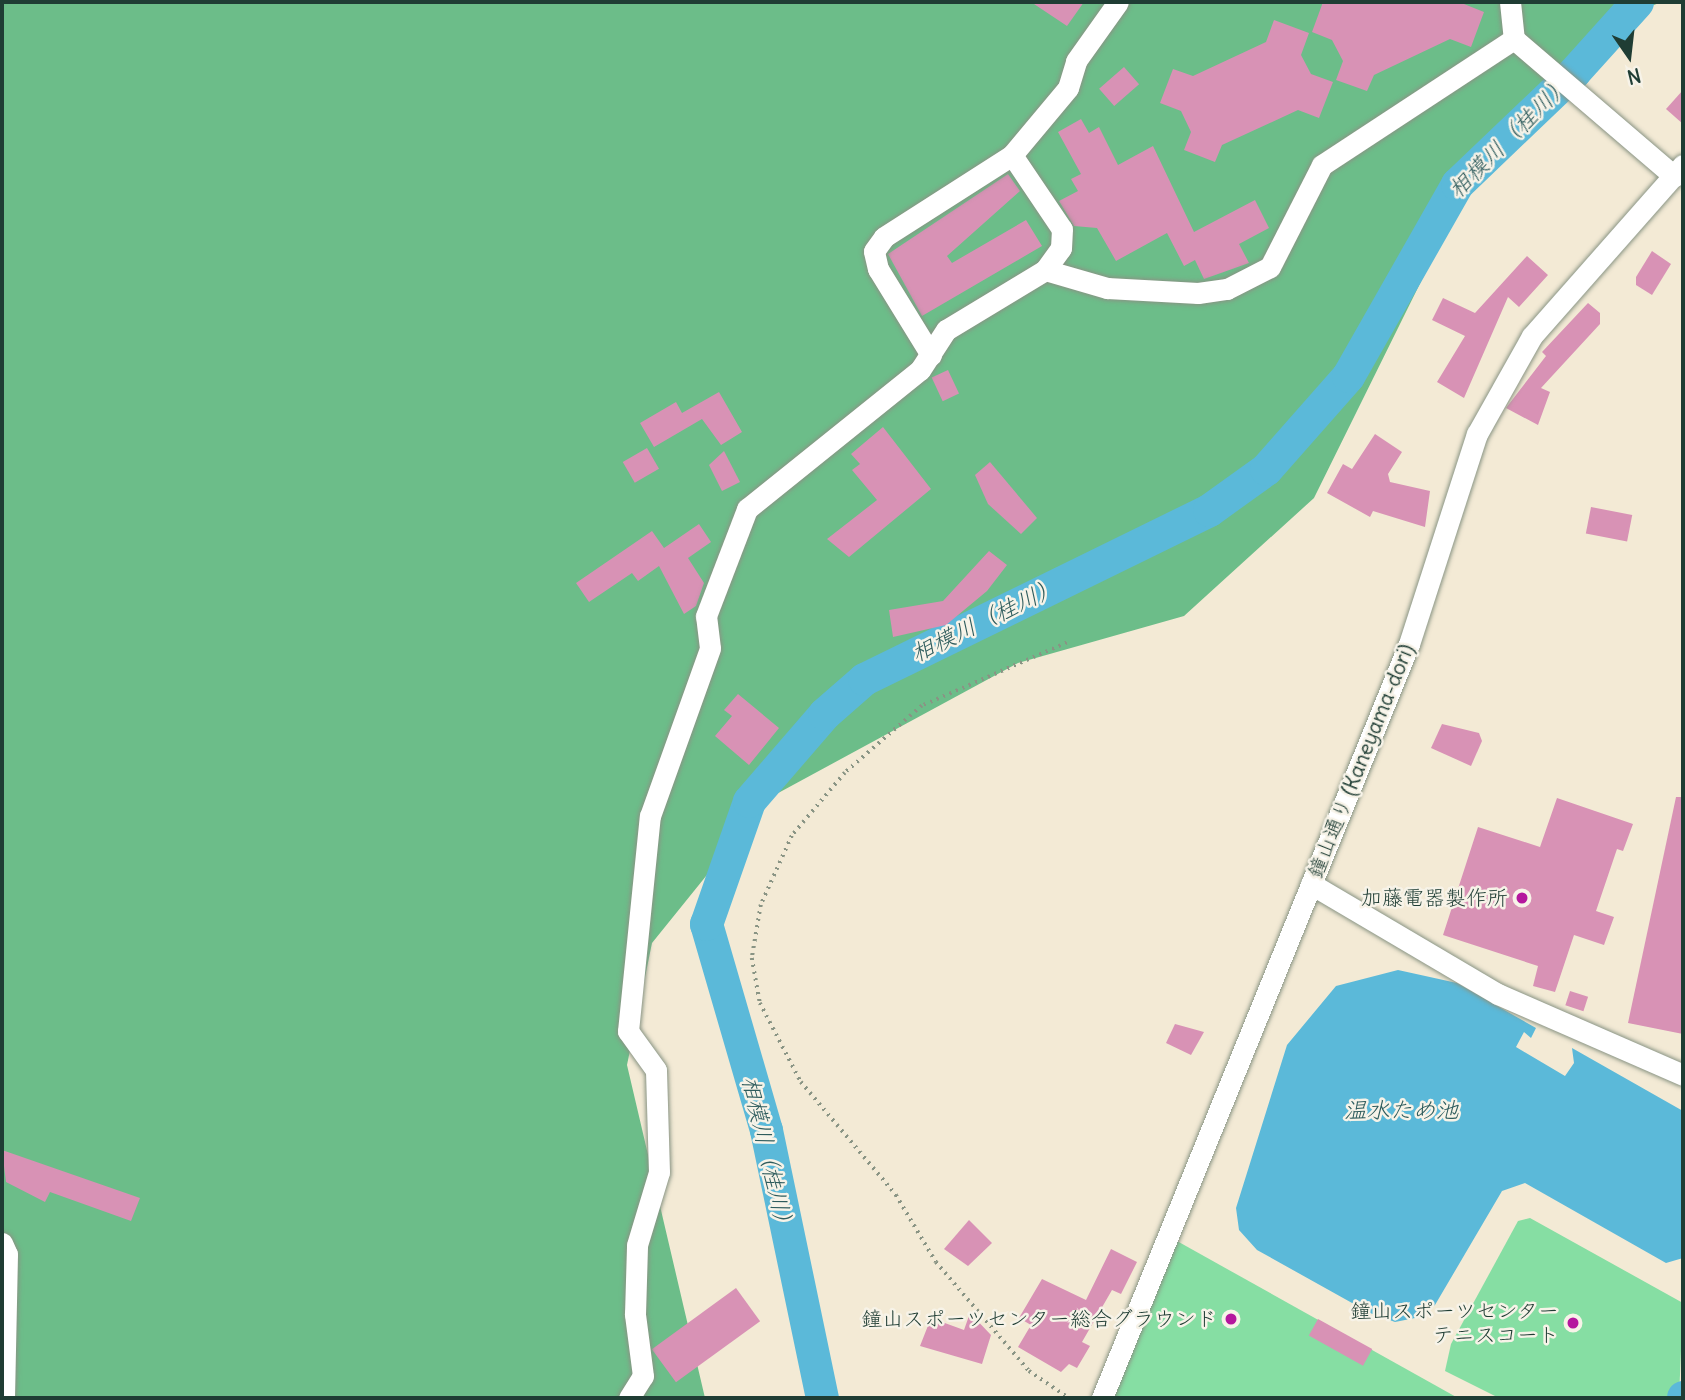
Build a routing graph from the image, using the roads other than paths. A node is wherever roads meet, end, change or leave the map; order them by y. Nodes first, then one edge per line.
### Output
1 (1118, 2) edge
2 (1510, 2) edge
3 (1514, 39) junction
4 (1012, 155) junction
5 (1679, 170) edge
6 (1045, 270) junction
7 (931, 355) junction
8 (1311, 884) junction
9 (1683, 1075) edge
10 (2, 1243) edge
11 (4, 1398) edge
12 (629, 1398) edge
13 (1102, 1398) edge

1 - 4 street
2 - 3 street
3 - 5 street
3 - 6 street
4 - 6 street
4 - 7 street
5 - 8 street, 鐘山通り (Kaneyama-dori)
6 - 7 street
7 - 12 street
8 - 9 street
8 - 13 street, 鐘山通り (Kaneyama-dori)
10 - 11 street

